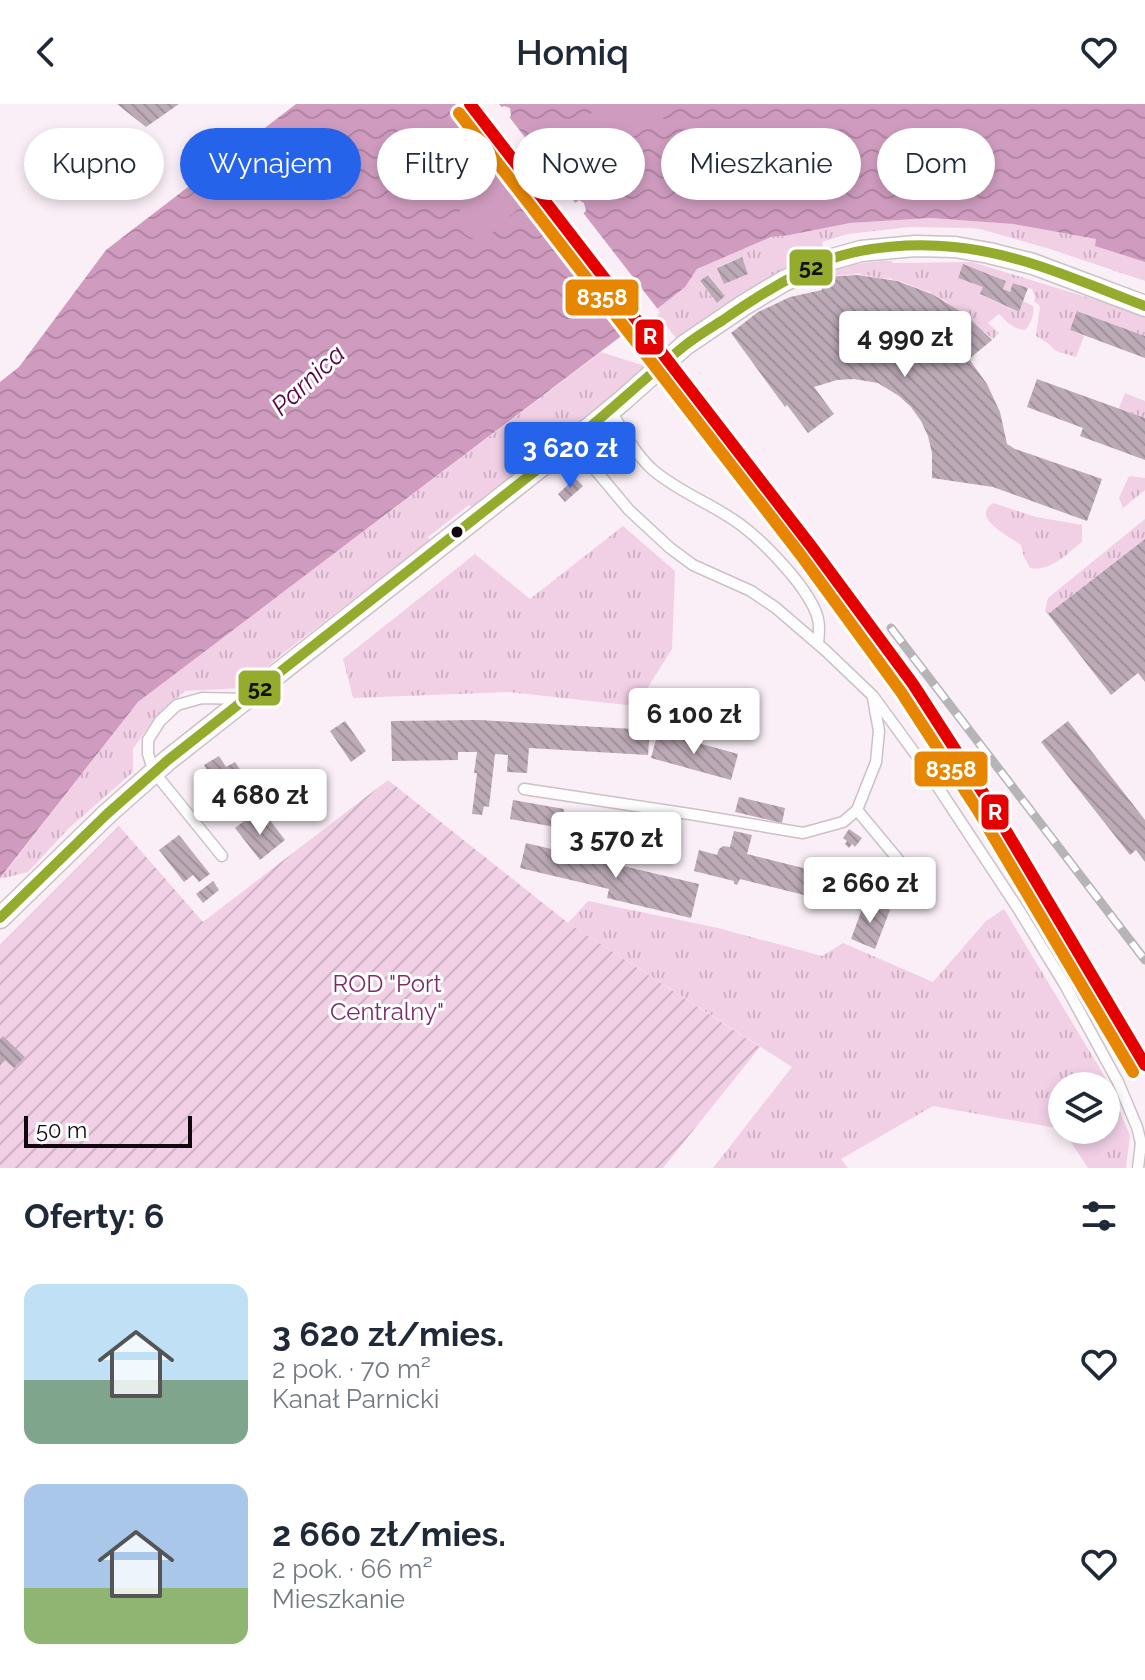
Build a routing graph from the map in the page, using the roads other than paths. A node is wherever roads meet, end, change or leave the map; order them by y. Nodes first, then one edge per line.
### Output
1 (1145, 306) edge
2 (611, 411) junction
3 (572, 442) junction
4 (818, 643) junction
5 (873, 696) junction
6 (246, 699) junction
7 (154, 772) junction
8 (524, 789) dead end
9 (857, 810) junction
10 (222, 856) dead end
11 (916, 881) dead end
12 (0, 918) edge
13 (1143, 1145) edge
14 (1138, 1168) edge

1 - 2 street
2 - 3 street
2 - 4 lane
3 - 4 lane
3 - 6 street
4 - 5 lane
5 - 9 lane
5 - 13 lane
6 - 7 street
6 - 7 lane
7 - 10 lane
7 - 12 street
8 - 9 lane
9 - 11 lane
13 - 14 lane

